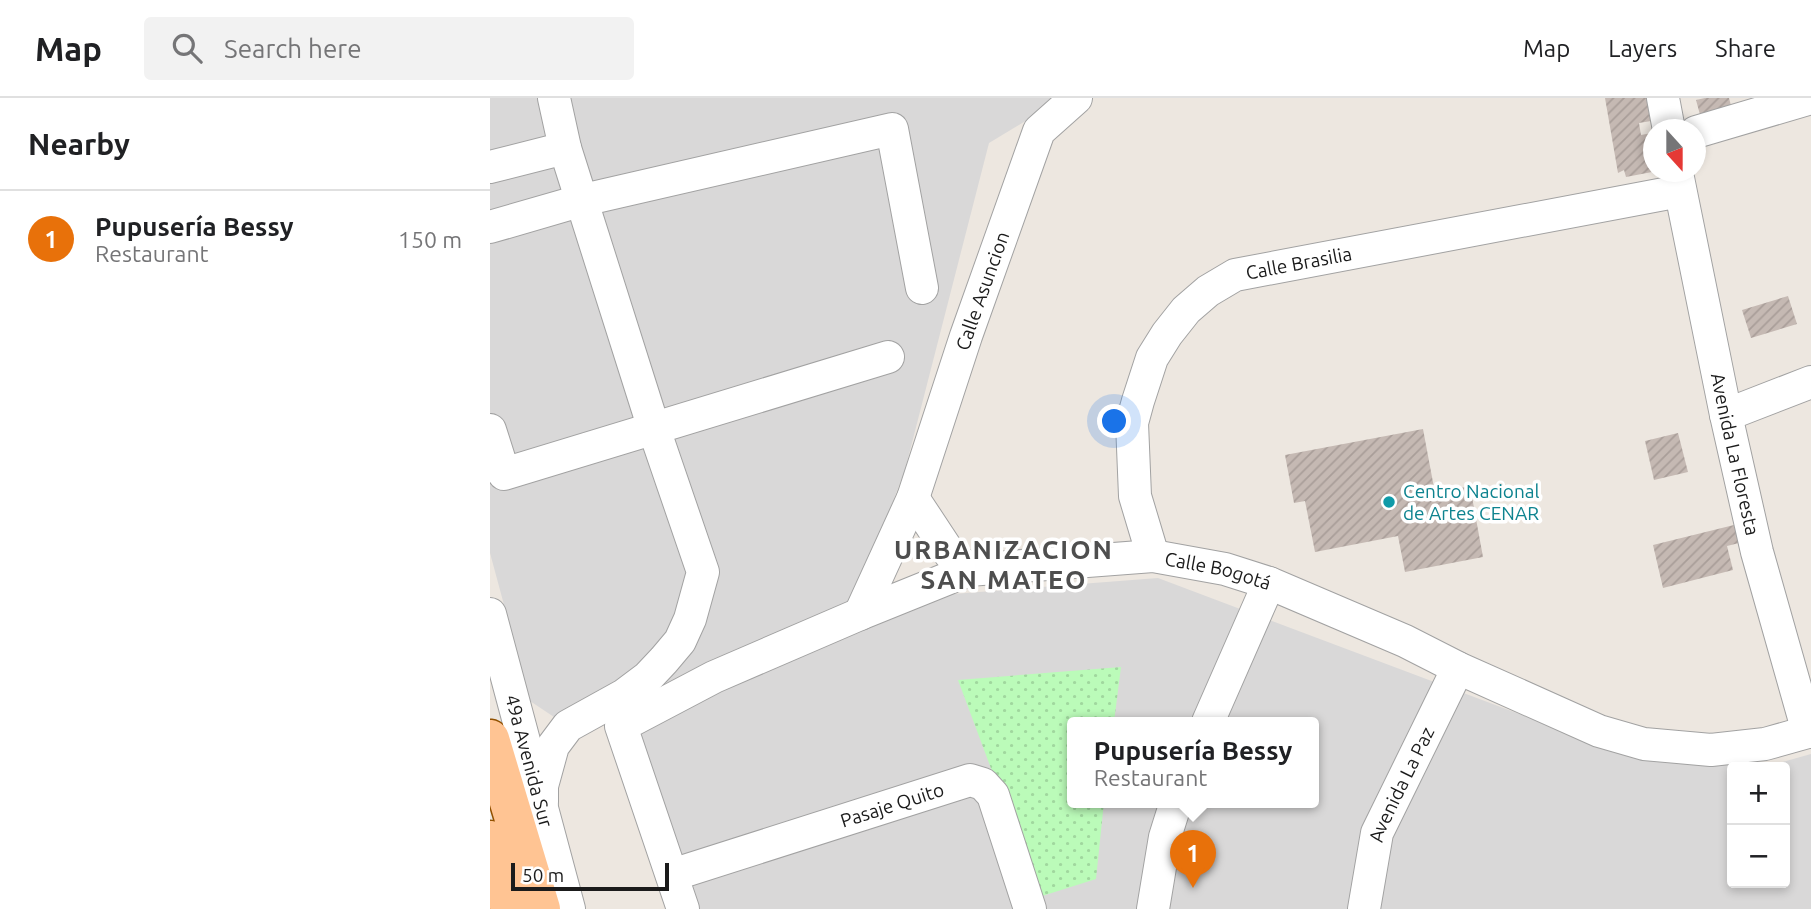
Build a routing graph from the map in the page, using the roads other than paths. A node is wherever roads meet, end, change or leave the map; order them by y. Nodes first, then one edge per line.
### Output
1 (554, 98) edge
2 (1076, 98) edge
3 (1663, 98) edge
4 (1811, 98) edge
5 (1667, 119) edge
6 (1706, 129) edge
7 (565, 148) junction
8 (490, 167) edge
9 (1673, 182) edge
10 (1678, 182) edge
11 (583, 200) junction
12 (490, 227) edge
13 (922, 288) dead end
14 (888, 357) dead end
15 (1811, 382) edge
16 (1726, 415) junction
17 (654, 429) junction
18 (490, 430) edge
19 (913, 498) junction
20 (1153, 556) junction
21 (970, 570) junction
22 (1269, 583) junction
23 (490, 614) edge
24 (859, 614) junction
25 (1458, 668) junction
26 (505, 676) junction
27 (1210, 717) edge
28 (568, 726) junction
29 (1810, 731) edge
30 (490, 738) edge
31 (542, 802) junction
32 (1174, 808) edge
33 (490, 840) edge
34 (672, 875) junction
35 (510, 909) edge
36 (541, 909) edge
37 (569, 909) edge
38 (683, 909) edge
39 (1030, 909) edge
40 (1153, 909) edge
41 (1364, 909) edge

1 - 7 street
2 - 19 street, Calle Asuncion
3 - 5 street
4 - 6 street
7 - 8 street
7 - 11 street
9 - 20 street, Calle Brasilia
10 - 16 street, Avenida La Floresta
11 - 12 street
11 - 13 street
11 - 17 street
14 - 17 street
15 - 16 street
16 - 29 street, Avenida La Floresta
17 - 18 street
17 - 28 street
19 - 21 street
19 - 24 street, Calle Asuncion
20 - 21 street, Calle Bogotá
20 - 22 street, Calle Bogotá
21 - 24 street, Calle Bogotá
22 - 25 street, Calle Bogotá
22 - 27 street
23 - 26 street, 49a Avenida Sur
24 - 34 street, Calle Bogotá
25 - 29 street, Calle Bogotá
25 - 41 street, Avenida La Paz
26 - 28 street
26 - 31 street, 49a Avenida Sur
28 - 31 street
30 - 36 main road, 49a Avenida Sur
31 - 37 street, 49a Avenida Sur
32 - 40 street
33 - 35 main road
34 - 38 street
34 - 39 street, Pasaje Quito

